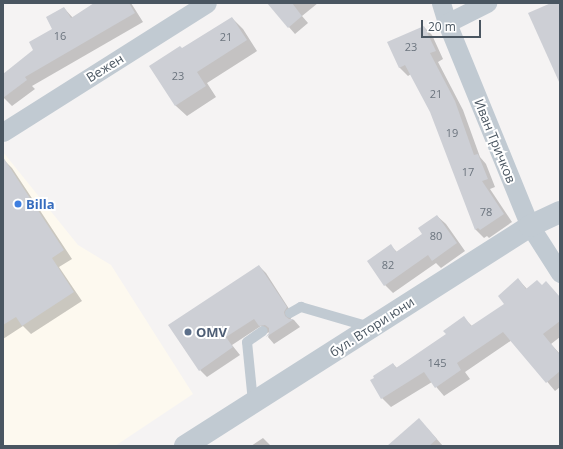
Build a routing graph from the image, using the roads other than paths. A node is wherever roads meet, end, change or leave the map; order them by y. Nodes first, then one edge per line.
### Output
1 (207, 3) edge
2 (441, 3) edge
3 (487, 3) edge
4 (447, 23) junction
5 (3, 132) edge
6 (560, 212) edge
7 (530, 226) junction
8 (560, 273) edge
9 (290, 312) dead end
10 (372, 327) junction
11 (262, 331) dead end
12 (253, 402) junction
13 (185, 446) edge

1 - 5 street, Вежен
2 - 4 street, Иван Тричков
3 - 4 street
4 - 7 street, Иван Тричков
6 - 7 street, бул. Втори юни
7 - 8 street, Иван Тричков
7 - 10 street, бул. Втори юни
9 - 10 lane
10 - 12 street, бул. Втори юни
11 - 12 lane
12 - 13 street, бул. Втори юни

